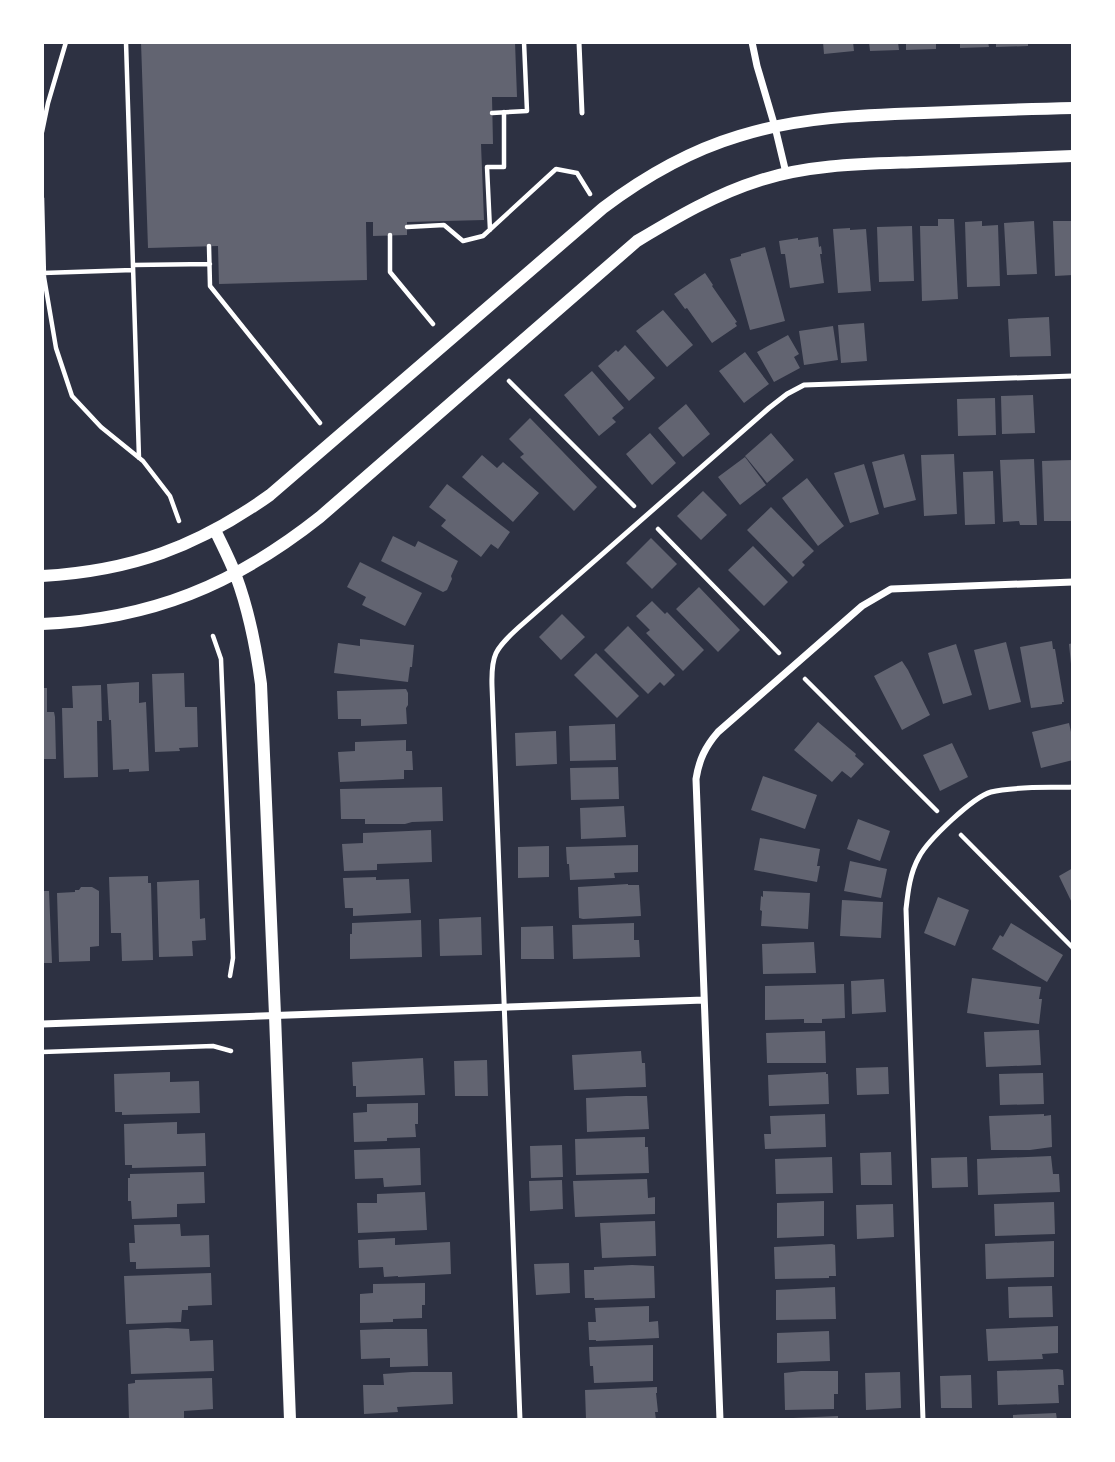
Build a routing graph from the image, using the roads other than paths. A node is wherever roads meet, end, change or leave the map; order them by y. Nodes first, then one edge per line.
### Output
1 (579, 42) edge
2 (752, 42) edge
3 (1073, 108) edge
4 (582, 113) dead end
5 (775, 127) junction
6 (1073, 156) edge
7 (786, 173) junction
8 (1073, 376) edge
9 (215, 530) junction
10 (235, 574) junction
11 (42, 576) edge
12 (1073, 582) edge
13 (42, 624) edge
14 (1073, 787) edge
15 (704, 1000) junction
16 (504, 1007) junction
17 (275, 1015) junction
18 (42, 1024) edge
19 (290, 1420) edge
20 (520, 1420) edge
21 (720, 1420) edge
22 (923, 1420) edge

1 - 4 lane
2 - 5 street
3 - 5 street
5 - 7 street
5 - 9 street
6 - 7 street
7 - 10 street
8 - 16 lane
9 - 10 street
9 - 11 street
10 - 13 street
10 - 17 street
12 - 15 street
14 - 22 lane
15 - 16 street
15 - 21 street
16 - 17 street
16 - 20 lane
17 - 18 street
17 - 19 street

